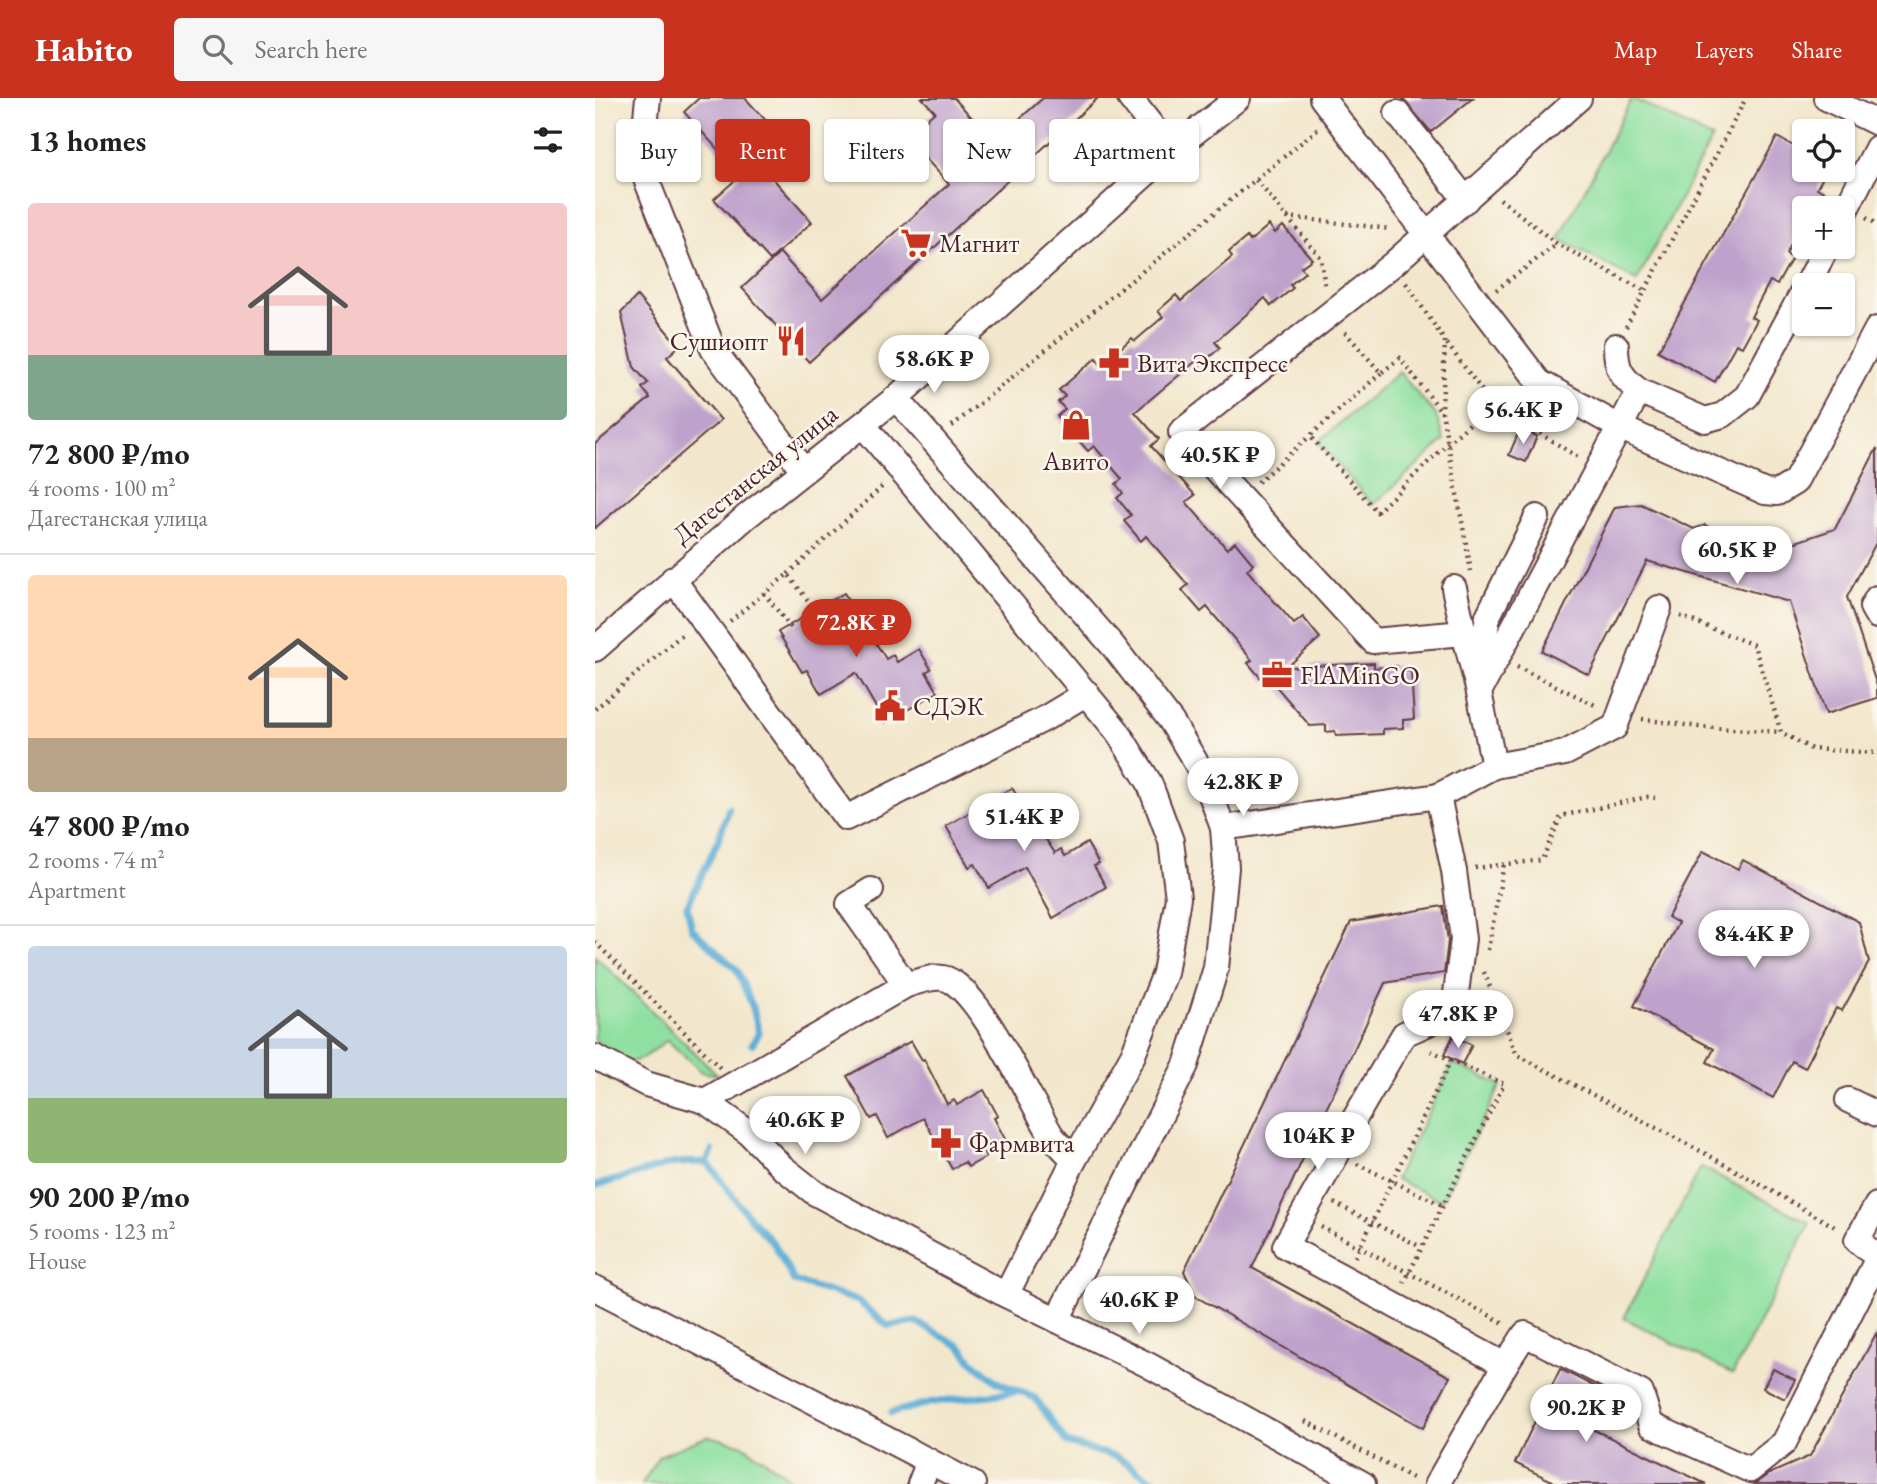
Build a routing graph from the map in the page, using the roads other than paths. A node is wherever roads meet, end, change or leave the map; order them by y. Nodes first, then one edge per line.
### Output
1 (648, 98) edge
2 (1130, 98) edge
3 (1238, 98) edge
4 (1579, 98) edge
5 (1826, 98) edge
6 (1328, 107) edge
7 (1397, 113) dead end
8 (1146, 119) edge
9 (1877, 123) edge
10 (1199, 129) edge
11 (1877, 148) edge
12 (1136, 182) edge
13 (1475, 192) junction
14 (1853, 196) edge
15 (1427, 234) junction
16 (1792, 312) edge
17 (1877, 329) edge
18 (1616, 346) road end
19 (1640, 391) junction
20 (896, 398) junction
21 (864, 426) junction
22 (1621, 428) junction
23 (803, 470) junction
24 (1537, 517) dead end
25 (673, 579) junction
26 (1456, 596) road end
27 (1877, 598) edge
28 (1659, 608) road end
29 (1877, 616) edge
30 (1464, 633) junction
31 (595, 649) edge
32 (1493, 665) junction
33 (1479, 692) junction
34 (1087, 693) junction
35 (1495, 766) junction
36 (1438, 796) junction
37 (1223, 828) junction
38 (871, 890) dead end
39 (906, 985) junction
40 (595, 1057) edge
41 (1848, 1100) dead end
42 (705, 1101) junction
43 (1877, 1114) edge
44 (1074, 1160) junction
45 (1877, 1205) edge
46 (1877, 1259) edge
47 (595, 1287) edge
48 (1006, 1295) junction
49 (1057, 1320) junction
50 (1505, 1365) junction
51 (925, 1473) edge
52 (973, 1484) edge
53 (1363, 1484) edge
54 (1437, 1484) edge

1 - 23 street
2 - 8 street
3 - 10 street, Дагестанская улица
4 - 13 street
5 - 9 street
6 - 15 street
7 - 13 street
11 - 14 street
12 - 20 street, Дагестанская улица
13 - 15 street
15 - 22 street
15 - 30 street
16 - 19 street
17 - 22 street
18 - 19 street
19 - 22 street
20 - 21 street, Дагестанская улица
20 - 37 street
21 - 23 street, Дагестанская улица
21 - 34 street
22 - 32 street
23 - 25 street, Дагестанская улица
24 - 32 street
25 - 31 street, Дагестанская улица
25 - 34 street
26 - 30 street
27 - 29 street
28 - 35 street
30 - 33 street
32 - 33 street
33 - 35 street
34 - 44 street
35 - 36 street
36 - 37 street
36 - 50 street
37 - 49 street
38 - 39 street
39 - 42 street
39 - 44 street
40 - 42 street
41 - 43 street
42 - 48 street
44 - 48 street
45 - 46 street
46 - 50 street
47 - 51 street
48 - 49 street
49 - 53 street
50 - 54 street
51 - 52 street

